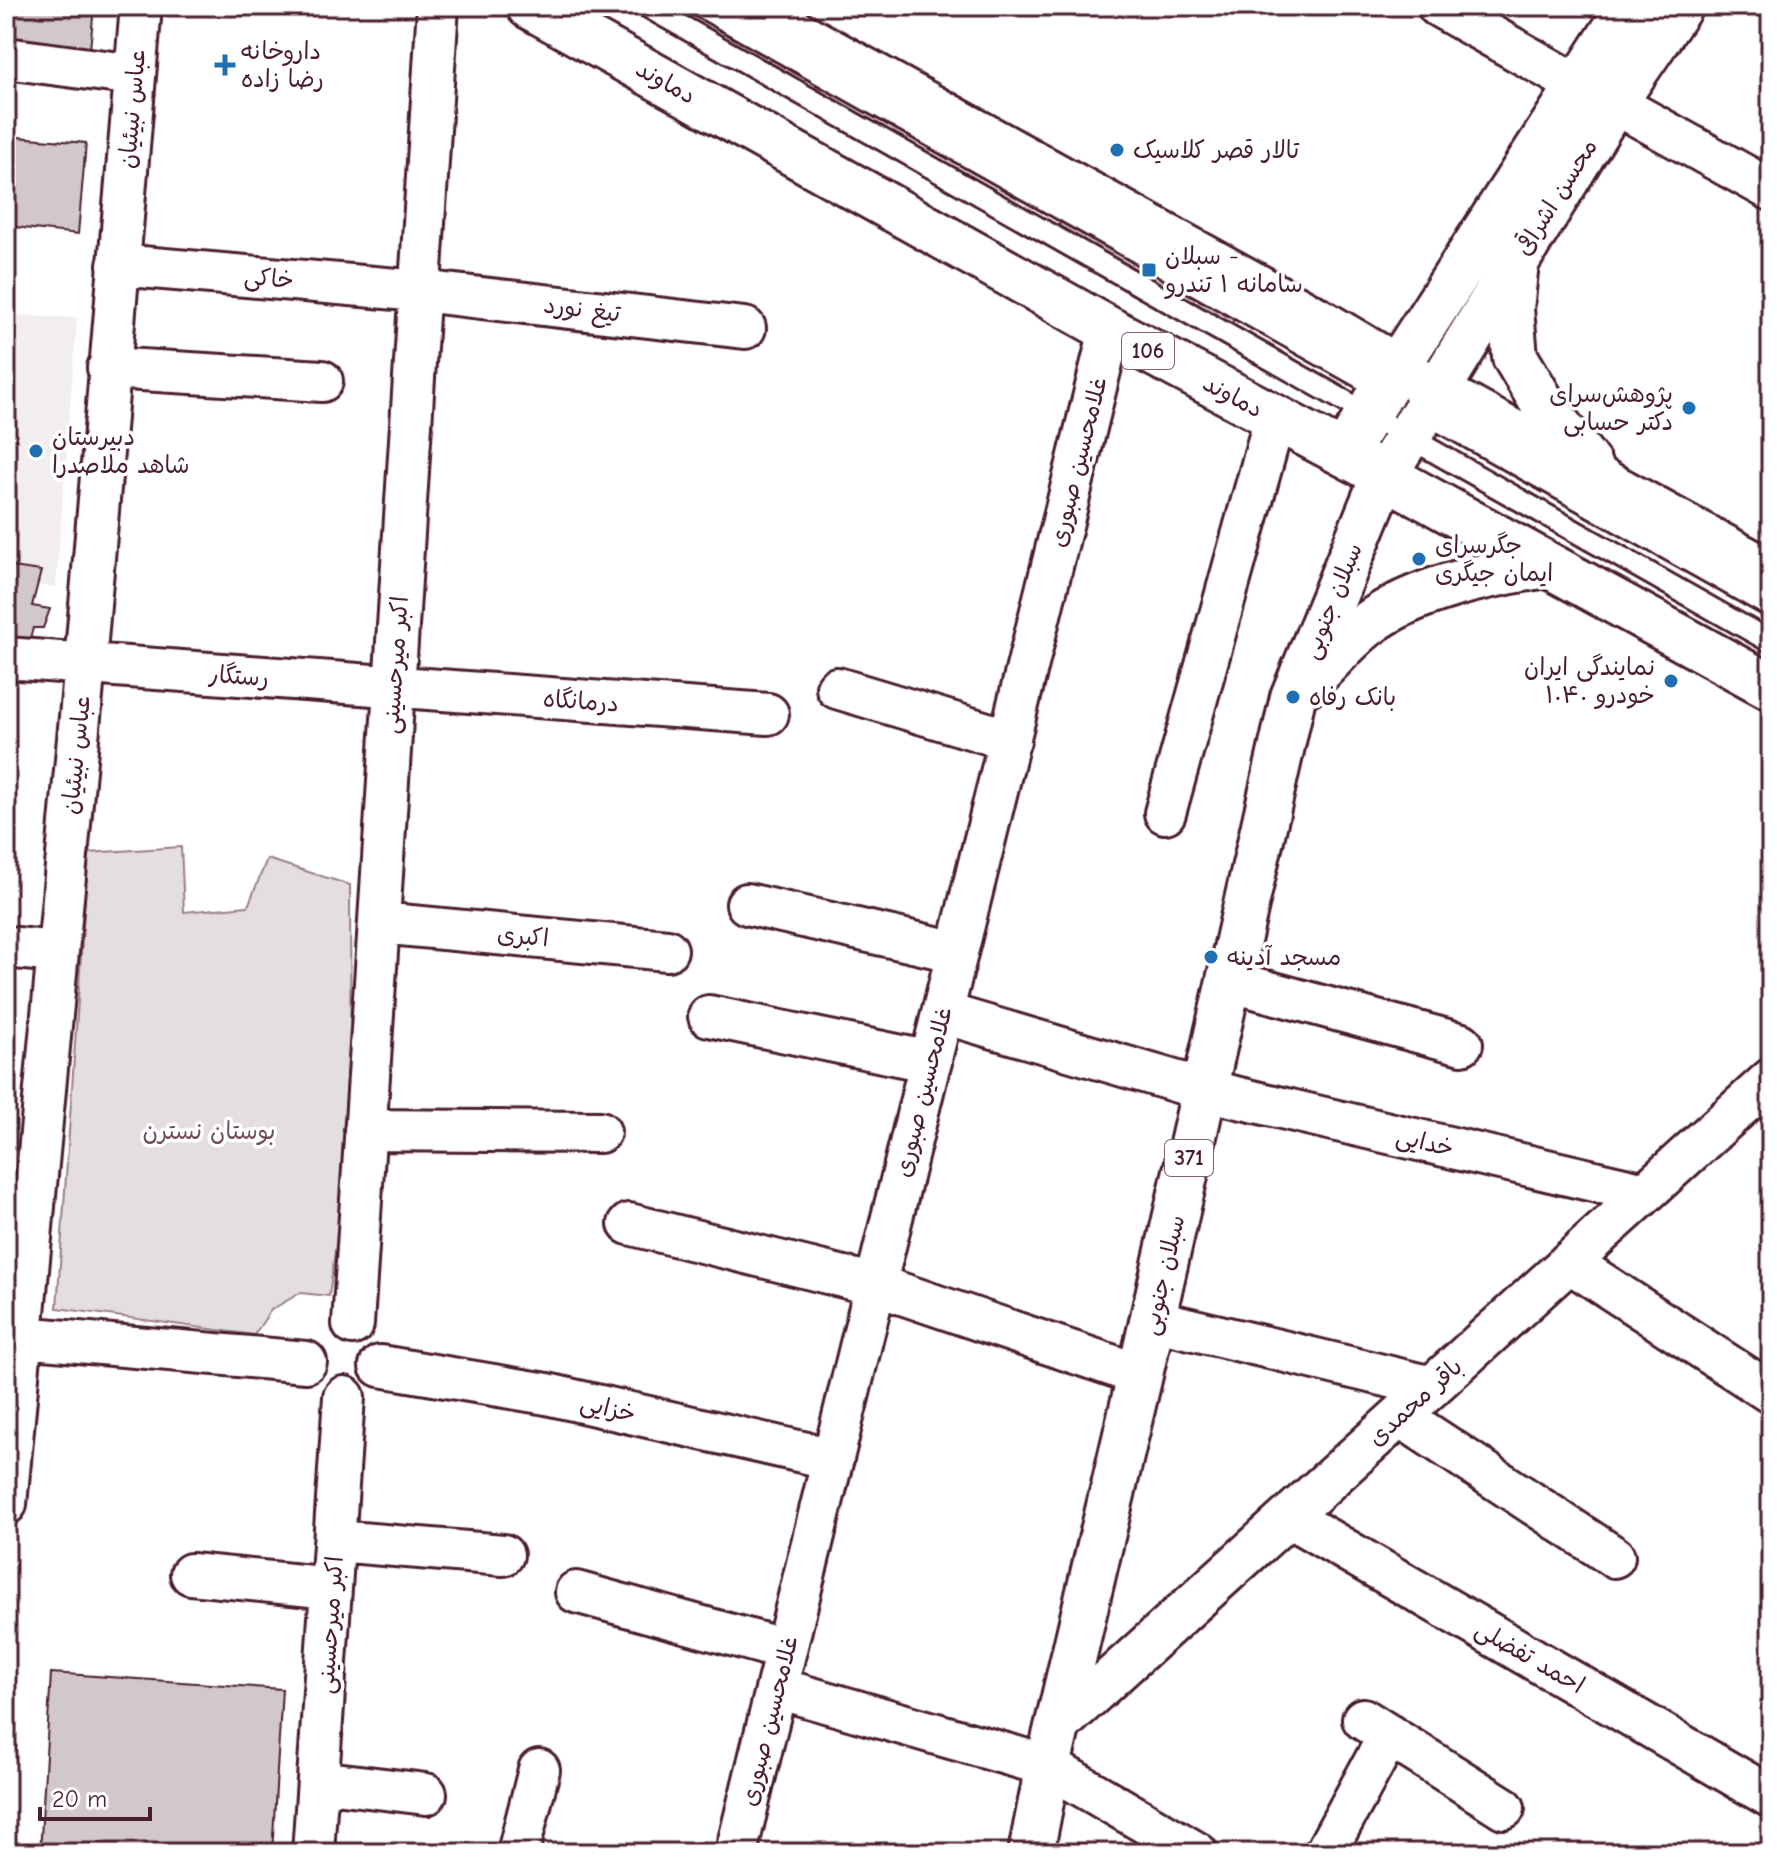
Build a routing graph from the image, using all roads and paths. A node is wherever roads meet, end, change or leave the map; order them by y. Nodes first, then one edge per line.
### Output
1 (141, 6) edge
2 (438, 6) edge
3 (529, 6) edge
4 (646, 6) edge
5 (700, 6) edge
6 (748, 6) edge
7 (1438, 6) edge
8 (1630, 6) edge
9 (1680, 6) edge
10 (6, 58) edge
11 (135, 75) junction
12 (1596, 94) junction
13 (1771, 190) edge
14 (1516, 262) junction
15 (118, 265) junction
16 (420, 291) junction
17 (745, 328) dead end
18 (1110, 330) junction
19 (108, 368) junction
20 (322, 381) dead end
21 (1383, 391) junction
22 (1423, 414) junction
23 (1275, 418) junction
24 (1344, 454) junction
25 (1384, 475) junction
26 (1598, 477) junction
27 (1547, 565) junction
28 (1771, 573) edge
29 (1771, 607) edge
30 (1771, 642) edge
31 (6, 658) edge
32 (85, 664) junction
33 (394, 687) junction
34 (1771, 687) edge
35 (837, 688) dead end
36 (1293, 697) junction
37 (768, 714) dead end
38 (1010, 740) junction
39 (1165, 813) dead end
40 (747, 904) dead end
41 (379, 923) junction
42 (6, 947) edge
43 (667, 950) dead end
44 (56, 952) junction
45 (957, 952) junction
46 (1229, 981) junction
47 (943, 1013) junction
48 (709, 1016) dead end
49 (1462, 1044) dead end
50 (931, 1062) junction
51 (1771, 1079) edge
52 (1205, 1090) junction
53 (365, 1130) junction
54 (600, 1132) dead end
55 (1645, 1193) junction
56 (629, 1224) dead end
57 (1569, 1262) junction
58 (876, 1285) junction
59 (1153, 1320) junction
60 (353, 1324) junction
61 (15, 1358) edge
62 (306, 1362) junction
63 (380, 1366) junction
64 (1140, 1375) junction
65 (1432, 1387) junction
66 (1771, 1393) edge
67 (344, 1397) junction
68 (1400, 1416) junction
69 (833, 1459) junction
70 (6, 1504) edge
71 (1289, 1517) junction
72 (336, 1541) junction
73 (503, 1555) dead end
74 (1614, 1557) dead end
75 (191, 1574) dead end
76 (331, 1588) junction
77 (576, 1592) dead end
78 (786, 1650) junction
79 (777, 1688) junction
80 (1054, 1746) junction
81 (539, 1770) dead end
82 (318, 1781) junction
83 (426, 1794) dead end
84 (1771, 1797) edge
85 (1504, 1808) dead end
86 (313, 1853) edge
87 (518, 1853) edge
88 (736, 1853) edge
89 (1031, 1853) edge
90 (1197, 1853) edge
91 (1325, 1853) edge

1 - 11 street, عباس نبیئیان
2 - 16 street, اکبر میرحسینی
3 - 18 main road, دماوند / 106
4 - 21 lane
5 - 21 lane
6 - 21 main road
7 - 12 street
8 - 12 main road, محسن اشراقی
9 - 12 main road, محسن اشراقی
10 - 11 street
11 - 15 street, عباس نبیئیان
12 - 13 street
12 - 14 main road, محسن اشراقی
12 - 21 main road, محسن اشراقی
14 - 22 main road, محسن اشراقی
14 - 26 main road
15 - 16 street, خاکی
15 - 19 street, عباس نبیئیان
16 - 17 street, تیغ نورد
16 - 33 street, اکبر میرحسینی
18 - 23 main road, دماوند / 106
18 - 38 street, غلامحسین صبوری
19 - 20 street
19 - 32 street, عباس نبیئیان
21 - 22 main road
21 - 22 lane
21 - 24 main road, محسن اشراقی
22 - 25 main road, محسن اشراقی
22 - 26 main road
22 - 29 lane
22 - 30 lane
23 - 24 main road, دماوند / 106
23 - 39 street
24 - 25 main road, دماوند / 106
25 - 27 main road, دماوند / 106
25 - 36 main road, سبلان جنوبی / 371
26 - 28 main road
27 - 34 main road, دماوند / 106
27 - 36 main road
31 - 32 street, رستگار
32 - 33 street, رستگار
32 - 44 street, عباس نبیئیان
33 - 37 street, درمانگاه
33 - 41 street, اکبر میرحسینی
35 - 38 street
36 - 46 main road, سبلان جنوبی / 371
38 - 45 street, غلامحسین صبوری
40 - 45 street
41 - 43 street, اکبری
41 - 53 street, اکبر میرحسینی
42 - 44 street
44 - 61 street, عباس نبیئیان
45 - 47 street, غلامحسین صبوری
46 - 49 street
46 - 52 main road, سبلان جنوبی / 371
47 - 50 street, غلامحسین صبوری
47 - 52 street, خدایی
48 - 50 street
50 - 58 street, غلامحسین صبوری
51 - 55 street, باقر محمدی
52 - 55 street, خدایی
52 - 59 main road, سبلان جنوبی / 371
53 - 54 street
53 - 60 street, اکبر میرحسینی
55 - 57 street, باقر محمدی
56 - 58 street
57 - 65 street, باقر محمدی
57 - 66 street
58 - 64 street
58 - 69 street, غلامحسین صبوری
59 - 64 main road, سبلان جنوبی / 371
59 - 65 street
60 - 62 street
60 - 63 street
61 - 62 street
61 - 70 street, عباس نبیئیان
62 - 67 street
63 - 67 street
63 - 69 street, خزایی
64 - 80 main road, سبلان جنوبی / 371
65 - 68 street, باقر محمدی
67 - 72 street, اکبر میرحسینی
68 - 71 street, باقر محمدی
68 - 74 street
69 - 78 street, غلامحسین صبوری
71 - 80 street, باقر محمدی
71 - 84 street, احمد تفضلی
72 - 73 street
72 - 76 street, اکبر میرحسینی
75 - 76 street
76 - 82 street, اکبر میرحسینی
77 - 78 street
78 - 79 street, غلامحسین صبوری
79 - 80 street
79 - 88 street, غلامحسین صبوری
80 - 89 main road, سبلان جنوبی / 371
80 - 90 street
81 - 87 street
82 - 83 street
82 - 86 street, اکبر میرحسینی
85 - 91 street

